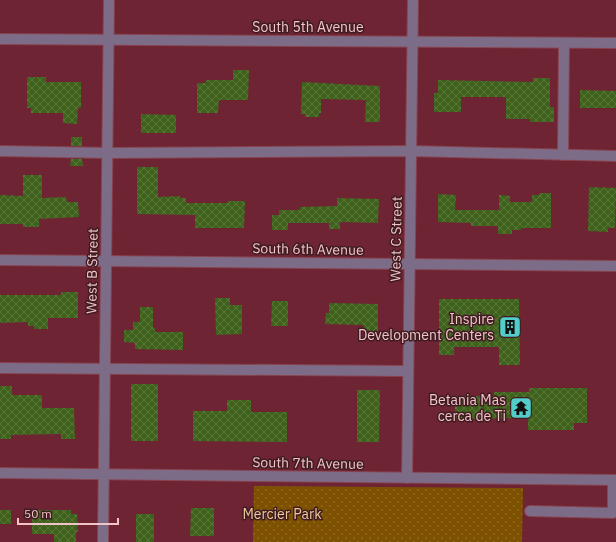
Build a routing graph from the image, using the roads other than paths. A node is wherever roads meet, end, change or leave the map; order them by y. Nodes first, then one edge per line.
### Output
1 (109, 0) edge
2 (413, 0) edge
3 (0, 39) edge
4 (109, 40) junction
5 (412, 42) junction
6 (564, 43) junction
7 (616, 43) edge
8 (0, 150) edge
9 (411, 152) junction
10 (108, 153) junction
11 (563, 155) junction
12 (616, 156) edge
13 (0, 260) edge
14 (106, 261) junction
15 (410, 264) junction
16 (616, 266) edge
17 (0, 368) edge
18 (105, 369) junction
19 (408, 371) junction
20 (0, 473) edge
21 (104, 474) junction
22 (407, 478) junction
23 (615, 480) edge
24 (530, 511) dead end
25 (103, 542) edge

1 - 4 street, West B Street
2 - 5 street, West C Street
3 - 4 street, South 5th Avenue
4 - 5 street, South 5th Avenue
4 - 10 street, West B Street
5 - 6 street, South 5th Avenue
5 - 9 street, West C Street
6 - 7 street, South 5th Avenue
6 - 11 street
8 - 10 street
9 - 10 street
9 - 11 street
9 - 15 street, West C Street
10 - 14 street, West B Street
11 - 12 street
13 - 14 street, South 6th Avenue
14 - 15 street, South 6th Avenue
14 - 18 street, West B Street
15 - 16 street, South 6th Avenue
15 - 19 street, West C Street
17 - 18 street
18 - 19 street
18 - 21 street, West B Street
19 - 22 street, West C Street
20 - 21 street, South 7th Avenue
21 - 22 street, South 7th Avenue
21 - 25 street, West B Street
22 - 23 street, South 7th Avenue
23 - 24 street

